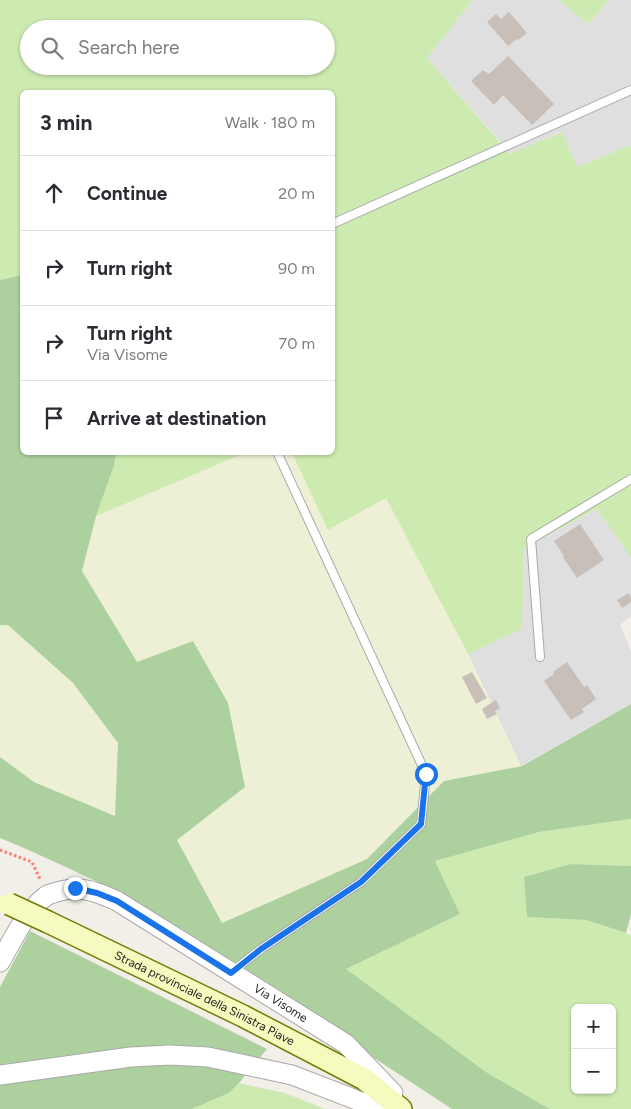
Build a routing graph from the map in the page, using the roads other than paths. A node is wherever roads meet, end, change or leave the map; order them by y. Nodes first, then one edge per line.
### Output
1 (631, 90) edge
2 (335, 223) edge
3 (278, 455) edge
4 (631, 479) edge
5 (540, 657) dead end
6 (5, 902) edge
7 (0, 962) edge
8 (231, 973) junction
9 (0, 1074) edge
10 (380, 1109) edge
11 (401, 1109) edge
12 (408, 1109) edge

1 - 2 lane
3 - 8 lane
4 - 5 lane
6 - 11 main road, Strada provinciale della Sinistra Piave, bridge
7 - 8 street, Via Visome
8 - 12 street, Via Visome
9 - 10 street

